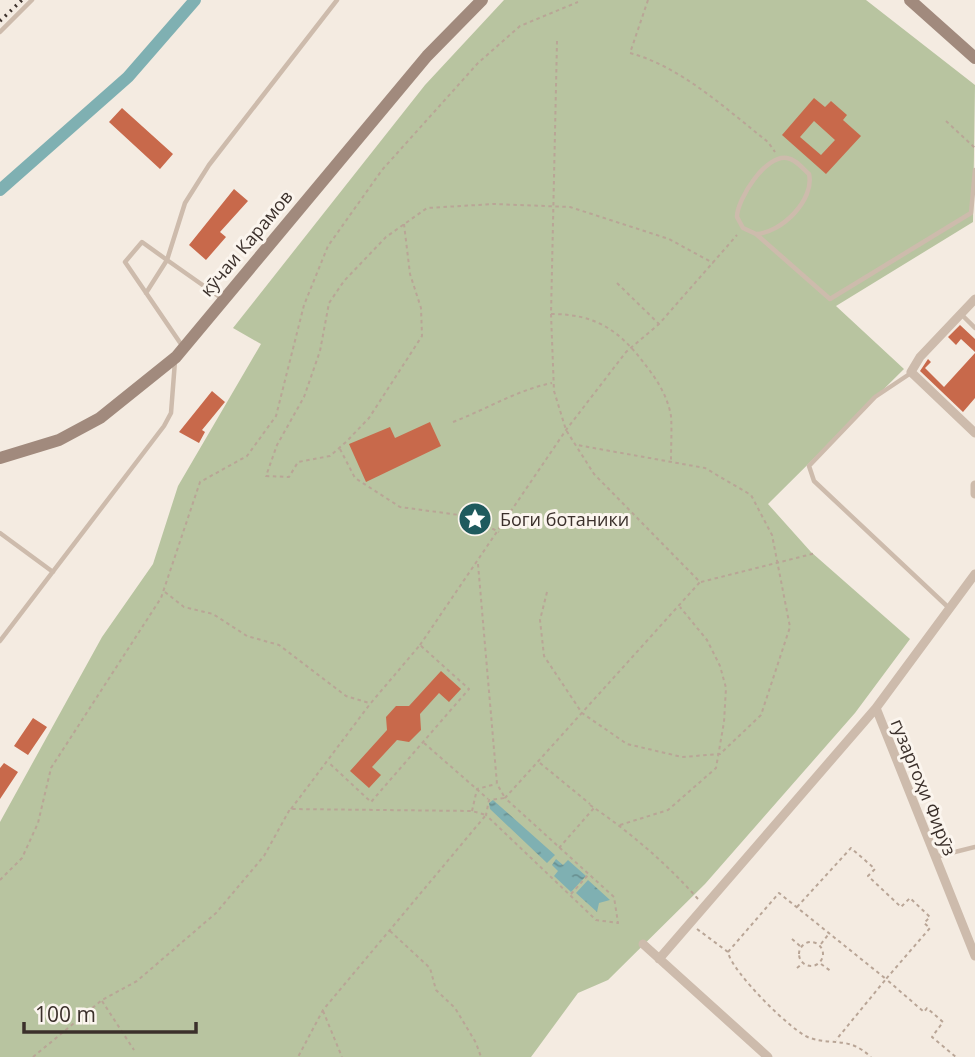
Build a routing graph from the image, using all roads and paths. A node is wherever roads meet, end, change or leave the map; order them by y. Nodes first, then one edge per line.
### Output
1 (32, 0) edge
2 (337, 0) edge
3 (482, 0) edge
4 (648, 0) edge
5 (910, 0) edge
6 (578, 2) dead end
7 (0, 32) edge
8 (557, 41) dead end
9 (975, 58) edge
10 (946, 121) dead end
11 (975, 148) edge
12 (779, 158) junction
13 (975, 170) edge
14 (553, 204) junction
15 (404, 224) junction
16 (743, 228) junction
17 (756, 234) junction
18 (167, 260) junction
19 (713, 263) junction
20 (617, 284) dead end
21 (146, 293) junction
22 (221, 299) junction
23 (975, 299) edge
24 (551, 314) junction
25 (962, 315) junction
26 (659, 324) junction
27 (975, 328) edge
28 (632, 347) junction
29 (179, 352) junction
30 (911, 372) junction
31 (554, 382) junction
32 (453, 422) dead end
33 (566, 430) junction
34 (975, 433) edge
35 (575, 445) junction
36 (339, 448) junction
37 (0, 457) edge
38 (671, 461) junction
39 (975, 485) edge
40 (975, 494) edge
41 (499, 532) junction
42 (0, 533) edge
43 (816, 553) dead end
44 (777, 561) junction
45 (478, 564) junction
46 (52, 572) junction
47 (975, 574) edge
48 (700, 583) junction
49 (164, 590) junction
50 (547, 592) dead end
51 (679, 606) junction
52 (949, 608) junction
53 (0, 641) edge
54 (420, 645) junction
55 (370, 704) junction
56 (876, 708) junction
57 (582, 713) junction
58 (423, 743) junction
59 (720, 754) junction
60 (328, 762) junction
61 (539, 762) junction
62 (497, 784) junction
63 (477, 789) junction
64 (505, 798) junction
65 (489, 800) junction
66 (590, 805) junction
67 (290, 810) junction
68 (472, 811) junction
69 (486, 815) junction
70 (620, 825) junction
71 (975, 847) edge
72 (559, 849) junction
73 (935, 856) junction
74 (589, 875) junction
75 (0, 880) edge
76 (571, 895) junction
77 (706, 907) junction
78 (797, 907) junction
79 (691, 924) junction
80 (389, 930) junction
81 (830, 934) junction
82 (792, 939) dead end
83 (972, 941) edge
84 (643, 944) dead end
85 (820, 945) junction
86 (801, 947) junction
87 (728, 953) junction
88 (975, 956) edge
89 (659, 959) junction
90 (802, 963) junction
91 (820, 963) junction
92 (797, 968) dead end
93 (832, 972) dead end
94 (886, 979) junction
95 (102, 1000) junction
96 (323, 1010) junction
97 (836, 1040) junction
98 (134, 1050) dead end
99 (33, 1057) edge
100 (298, 1057) edge
101 (342, 1057) edge
102 (481, 1057) edge
103 (768, 1057) edge
104 (871, 1057) edge
105 (956, 1057) edge

1 - 7 lane
2 - 18 lane
3 - 22 main road, кӯчаи Карамов
4 - 12 path
5 - 9 main road
6 - 49 path
8 - 14 path
10 - 11 path
12 - 16 lane
12 - 17 lane
13 - 17 lane
14 - 15 path
14 - 19 path
14 - 24 path
15 - 36 path
15 - 36 path
16 - 17 lane
16 - 19 path
18 - 21 lane
18 - 21 lane
18 - 22 lane
19 - 26 path
20 - 26 path
21 - 29 lane
22 - 29 main road, кӯчаи Карамов
23 - 25 street
24 - 28 path
24 - 31 path
25 - 27 lane
25 - 30 street
26 - 28 path
28 - 33 path
28 - 38 path
29 - 37 main road, кӯчаи Карамов
29 - 46 lane
30 - 34 street
30 - 52 lane
31 - 32 path
31 - 33 path
33 - 35 path
33 - 41 path
35 - 38 path
35 - 48 path
36 - 41 path
38 - 44 path
39 - 40 street
41 - 45 path
42 - 46 lane
43 - 44 path
44 - 48 path
44 - 59 path
45 - 54 path
45 - 62 path
46 - 53 lane
47 - 52 street
48 - 51 path
49 - 55 path
49 - 75 path
50 - 57 path
51 - 57 path
51 - 59 path
52 - 56 street
54 - 55 path
54 - 58 path
55 - 60 path
56 - 73 street, гузаргоҳи Фирӯз
56 - 77 street
57 - 59 path
57 - 61 path
58 - 60 path
58 - 63 path
59 - 70 path
60 - 67 path
61 - 64 path
61 - 66 path
62 - 63 path
62 - 64 path
63 - 65 path
63 - 68 path
64 - 65 path
64 - 72 path
65 - 69 path
66 - 70 path
66 - 72 path
67 - 68 path
67 - 95 path
68 - 69 path
69 - 76 path
69 - 80 path
70 - 77 path
71 - 73 lane
72 - 74 path
73 - 83 street, гузаргоҳи Фирӯз
74 - 76 path
74 - 76 path
77 - 79 street
78 - 81 path
78 - 87 path
78 - 94 path
79 - 87 path
79 - 89 street
80 - 96 path
80 - 102 path
81 - 85 path
81 - 94 path
82 - 86 path
83 - 88 street, гузаргоҳи Фирӯз
84 - 89 street
85 - 86 path
85 - 91 path
86 - 90 path
87 - 97 path
89 - 103 street
90 - 91 path
90 - 92 path
91 - 93 path
94 - 97 path
94 - 105 path
95 - 98 path
95 - 99 path
96 - 100 path
96 - 101 path
97 - 104 path

